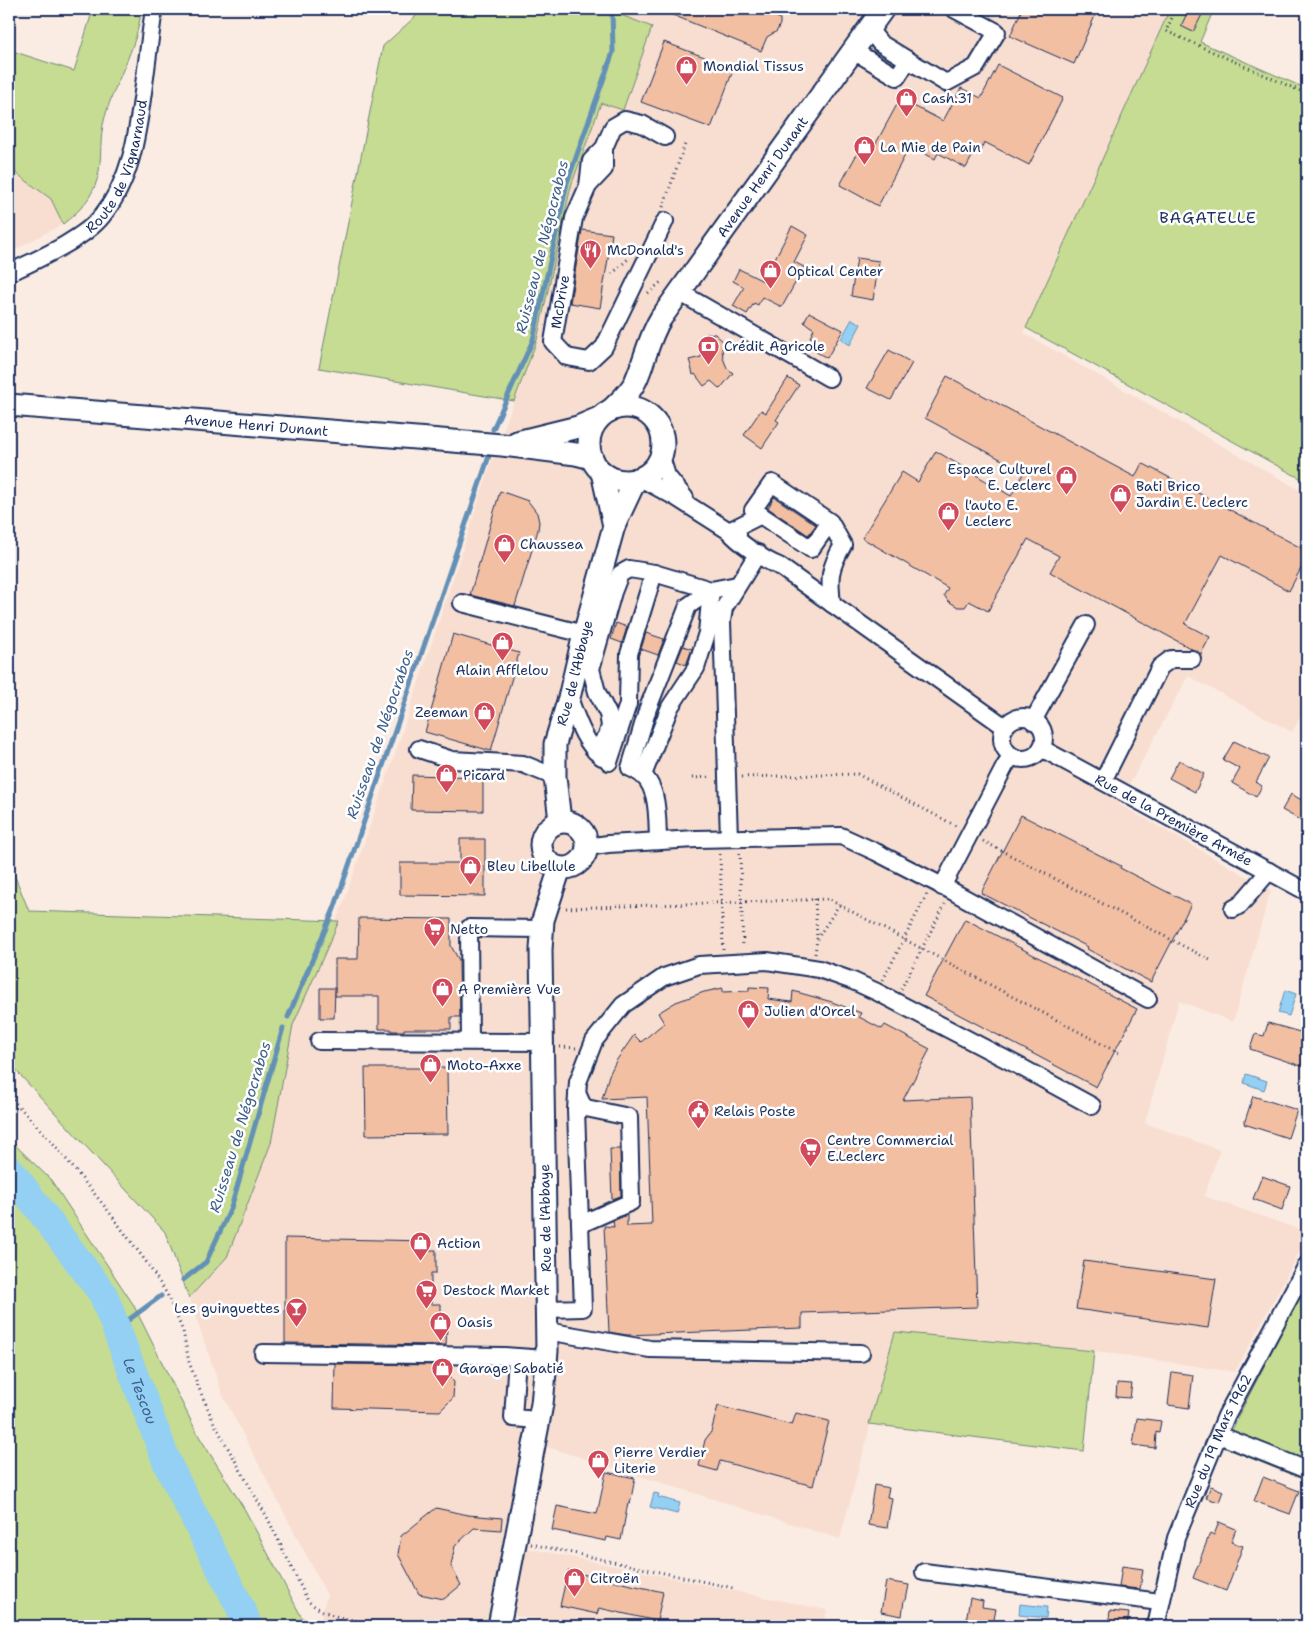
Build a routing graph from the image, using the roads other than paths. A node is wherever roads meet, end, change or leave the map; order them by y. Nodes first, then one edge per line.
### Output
1 (154, 9) edge
2 (954, 9) edge
3 (874, 22) edge
4 (858, 55) junction
5 (908, 60) junction
6 (665, 137) dead end
7 (664, 221) dead end
8 (9, 273) edge
9 (679, 292) junction
10 (648, 348) junction
11 (829, 378) dead end
12 (9, 405) edge
13 (605, 414) junction
14 (652, 417) junction
15 (502, 445) junction
16 (661, 457) junction
17 (597, 465) junction
18 (638, 479) junction
19 (700, 512) junction
20 (761, 515) junction
21 (830, 522) junction
22 (614, 526) junction
23 (729, 531) junction
24 (758, 553) junction
25 (779, 566) junction
26 (654, 573) junction
27 (737, 585) junction
28 (711, 590) junction
29 (462, 603) dead end
30 (832, 604) junction
31 (1086, 625) dead end
32 (584, 634) junction
33 (1192, 658) dead end
34 (569, 698) junction
35 (1034, 721) junction
36 (1005, 727) junction
37 (1041, 748) junction
38 (419, 749) dead end
39 (595, 751) junction
40 (1012, 756) junction
41 (609, 762) junction
42 (636, 772) junction
43 (554, 777) junction
44 (1103, 781) junction
45 (560, 821) junction
46 (729, 838) junction
47 (658, 841) junction
48 (587, 846) junction
49 (560, 868) junction
50 (1269, 871) junction
51 (942, 887) junction
52 (1307, 892) edge
53 (1233, 909) dead end
54 (542, 930) junction
55 (1148, 999) dead end
56 (470, 1041) junction
57 (319, 1042) dead end
58 (542, 1042) junction
59 (576, 1093) junction
60 (1092, 1106) dead end
61 (581, 1224) junction
62 (1307, 1265) edge
63 (547, 1309) junction
64 (547, 1331) junction
65 (263, 1353) dead end
66 (861, 1353) dead end
67 (517, 1357) junction
68 (546, 1359) junction
69 (538, 1420) junction
70 (1219, 1435) junction
71 (1307, 1470) edge
72 (924, 1572) dead end
73 (1160, 1602) junction
74 (499, 1626) edge
75 (1156, 1626) edge

1 - 8 street, Route de Vignarnaud
2 - 5 street
3 - 4 main road, Avenue Henri Dunant
3 - 5 street
4 - 5 street
4 - 9 main road, Avenue Henri Dunant
6 - 7 street, McDrive
9 - 10 main road, Avenue Henri Dunant
9 - 11 street
10 - 13 main road, Avenue Henri Dunant
10 - 14 main road, Avenue Henri Dunant
12 - 15 main road, Avenue Henri Dunant
13 - 14 main road
13 - 15 main road, Avenue Henri Dunant
13 - 17 main road
14 - 16 main road
15 - 17 main road, Avenue Henri Dunant
16 - 18 main road
16 - 19 street
17 - 18 main road
17 - 22 main road, Rue de l'Abbaye
18 - 19 street
18 - 22 main road, Rue de l'Abbaye
19 - 23 street
20 - 21 street
20 - 21 street
20 - 23 street
21 - 30 street
22 - 32 main road, Rue de l'Abbaye
23 - 24 street
23 - 25 street
24 - 25 street
24 - 27 street
25 - 30 street
26 - 28 street
26 - 39 street
26 - 41 street
27 - 28 street
27 - 46 street
28 - 42 street
28 - 42 street
29 - 32 street
30 - 36 street
31 - 35 street
32 - 34 main road, Rue de l'Abbaye
33 - 44 street
34 - 39 street
34 - 43 main road, Rue de l'Abbaye
35 - 36 street
35 - 37 street
36 - 40 street
37 - 40 street
37 - 44 street, Rue de la Première Armée
38 - 43 street
39 - 41 street
40 - 51 street
41 - 42 street
42 - 47 street
43 - 45 main road, Rue de l'Abbaye
44 - 50 street, Rue de la Première Armée
45 - 48 main road
45 - 49 main road
46 - 47 street
46 - 51 street
47 - 48 street
48 - 49 main road
49 - 54 main road, Rue de l'Abbaye
50 - 52 street, Rue de la Première Armée
50 - 53 street
51 - 55 street
54 - 56 street
54 - 58 main road, Rue de l'Abbaye
56 - 57 street
56 - 58 street
58 - 63 main road, Rue de l'Abbaye
59 - 60 street
59 - 61 street
59 - 61 street
61 - 63 street
62 - 70 street, Rue du 19 Mars 1962
63 - 64 main road, Rue de l'Abbaye
64 - 66 street
64 - 68 main road, Rue de l'Abbaye
65 - 67 street
67 - 68 street
67 - 69 street
68 - 69 main road, Rue de l'Abbaye
69 - 74 main road, Rue de l'Abbaye
70 - 71 street
70 - 73 street, Rue du 19 Mars 1962
72 - 73 street
73 - 75 street, Rue du 19 Mars 1962

